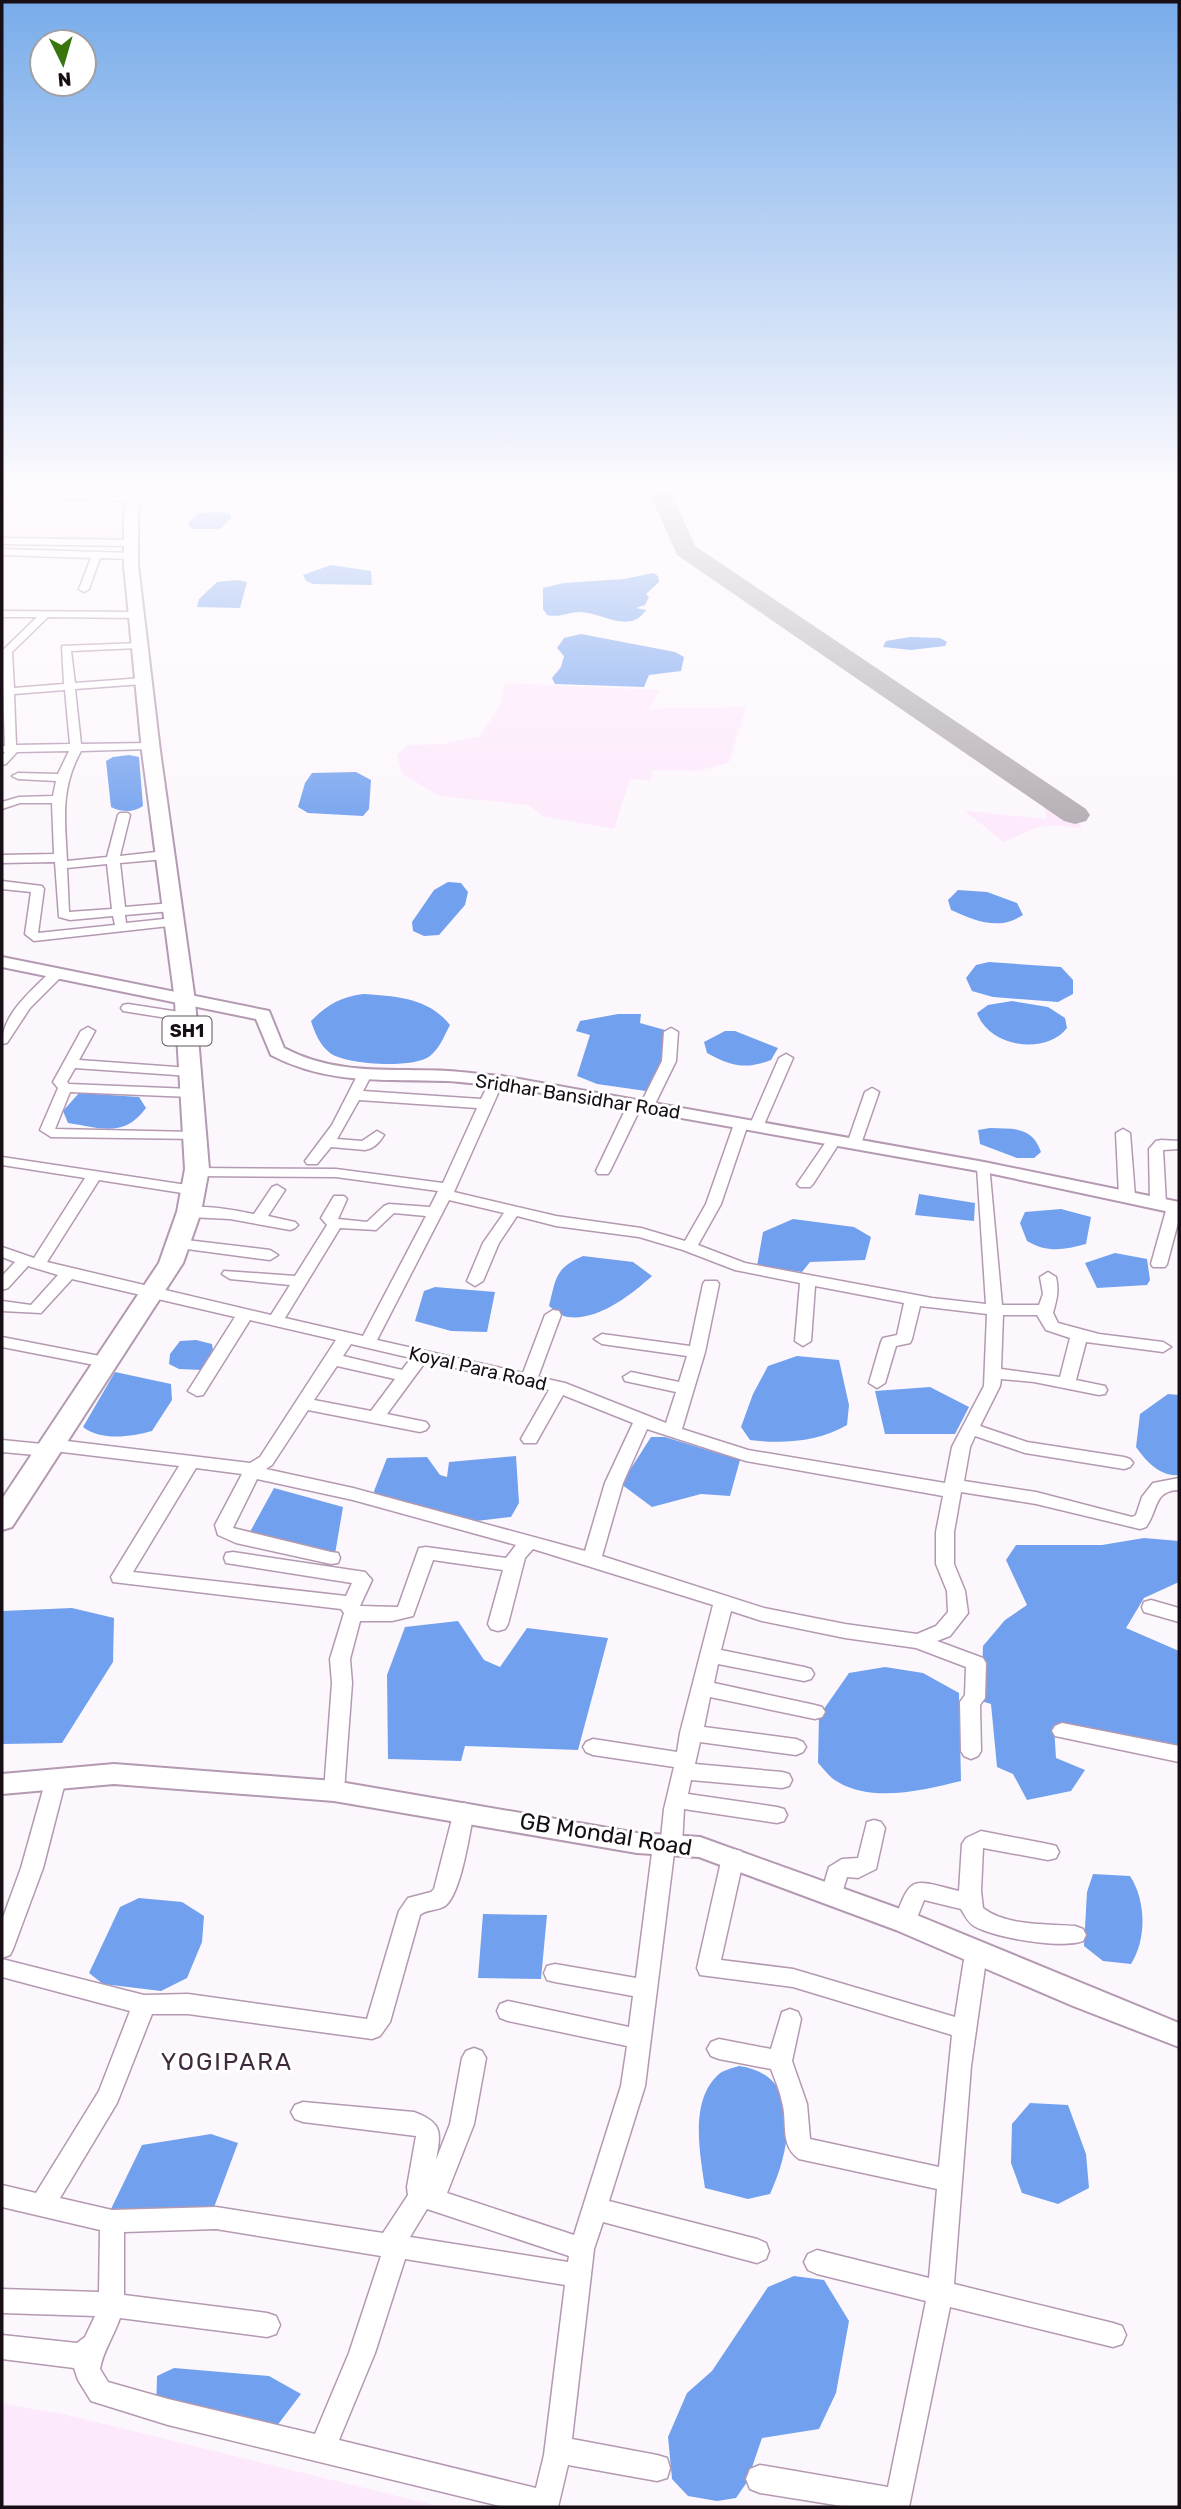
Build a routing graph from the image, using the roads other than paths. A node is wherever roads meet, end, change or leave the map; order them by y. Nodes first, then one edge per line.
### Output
1 (135, 609) edge
2 (2, 614) edge
3 (45, 615) junction
4 (135, 615) junction
5 (70, 616) junction
6 (62, 629) dead end
7 (138, 645) junction
8 (4, 673) edge
9 (143, 681) junction
10 (71, 688) junction
11 (5, 692) edge
12 (150, 746) junction
13 (5, 749) edge
14 (76, 749) junction
15 (2, 762) edge
16 (18, 776) dead end
17 (62, 778) junction
18 (58, 799) junction
19 (2, 806) edge
20 (124, 815) dead end
21 (165, 855) junction
22 (2, 859) edge
23 (113, 859) junction
24 (61, 861) junction
25 (2, 885) edge
26 (119, 912) junction
27 (173, 914) junction
28 (121, 928) junction
29 (2, 962) edge
30 (57, 973) junction
31 (128, 1008) dead end
32 (185, 1009) junction
33 (88, 1031) dead end
34 (671, 1032) dead end
35 (2, 1040) edge
36 (786, 1058) dead end
37 (70, 1063) junction
38 (364, 1076) junction
39 (497, 1080) junction
40 (190, 1083) junction
41 (65, 1088) junction
42 (872, 1092) dead end
43 (354, 1095) junction
44 (486, 1104) junction
45 (641, 1105) junction
46 (748, 1126) junction
47 (1123, 1132) dead end
48 (377, 1135) dead end
49 (194, 1136) junction
50 (327, 1142) junction
51 (833, 1142) junction
52 (855, 1144) junction
53 (1179, 1145) edge
54 (312, 1160) dead end
55 (2, 1161) edge
56 (984, 1167) junction
57 (603, 1171) dead end
58 (95, 1174) junction
59 (196, 1181) junction
60 (805, 1184) dead end
61 (277, 1190) dead end
62 (446, 1191) junction
63 (1126, 1196) junction
64 (339, 1199) dead end
65 (1171, 1206) edge
66 (513, 1211) junction
67 (189, 1212) junction
68 (434, 1212) junction
69 (259, 1219) junction
70 (336, 1223) junction
71 (290, 1225) dead end
72 (178, 1244) junction
73 (689, 1247) junction
74 (2, 1252) edge
75 (270, 1255) dead end
76 (31, 1262) junction
77 (1159, 1264) dead end
78 (69, 1273) junction
79 (230, 1273) dead end
80 (1048, 1277) dead end
81 (808, 1279) junction
82 (300, 1281) junction
83 (474, 1281) dead end
84 (711, 1284) dead end
85 (2, 1285) edge
86 (152, 1292) junction
87 (913, 1299) junction
88 (2, 1306) edge
89 (995, 1310) junction
90 (1044, 1310) junction
91 (246, 1313) junction
92 (552, 1315) dead end
93 (276, 1320) junction
94 (1079, 1335) junction
95 (347, 1337) junction
96 (602, 1339) dead end
97 (803, 1341) dead end
98 (2, 1342) edge
99 (368, 1342) junction
100 (1163, 1347) dead end
101 (697, 1352) junction
102 (422, 1355) junction
103 (335, 1360) junction
104 (105, 1362) junction
105 (992, 1373) junction
106 (406, 1376) junction
107 (631, 1377) dead end
108 (528, 1381) junction
109 (1067, 1383) junction
110 (877, 1384) dead end
111 (559, 1387) junction
112 (687, 1388) junction
113 (1099, 1390) dead end
114 (197, 1391) dead end
115 (306, 1404) junction
116 (375, 1418) junction
117 (642, 1421) junction
118 (420, 1426) dead end
119 (971, 1429) junction
120 (672, 1432) junction
121 (530, 1439) dead end
122 (2, 1446) edge
123 (48, 1448) junction
124 (191, 1461) junction
125 (1124, 1462) dead end
126 (253, 1471) junction
127 (1179, 1484) edge
128 (952, 1488) junction
129 (2, 1520) edge
130 (529, 1542) junction
131 (233, 1558) dead end
132 (331, 1558) dead end
133 (592, 1559) junction
134 (512, 1566) junction
135 (723, 1603) junction
136 (1151, 1608) dead end
137 (352, 1609) junction
138 (1179, 1615) edge
139 (498, 1624) dead end
140 (918, 1641) junction
141 (710, 1655) junction
142 (804, 1674) dead end
143 (701, 1688) junction
144 (815, 1712) dead end
145 (1062, 1731) dead end
146 (690, 1733) junction
147 (593, 1747) dead end
148 (796, 1747) dead end
149 (971, 1751) dead end
150 (1179, 1754) edge
151 (683, 1766) junction
152 (56, 1779) junction
153 (782, 1780) dead end
154 (2, 1784) edge
155 (334, 1791) junction
156 (676, 1800) junction
157 (464, 1811) junction
158 (777, 1815) dead end
159 (874, 1828) dead end
160 (668, 1845) junction
161 (1048, 1852) dead end
162 (733, 1857) junction
163 (832, 1894) junction
164 (970, 1902) junction
165 (905, 1922) junction
166 (1075, 1935) dead end
167 (2, 1949) edge
168 (976, 1953) junction
169 (2, 1968) edge
170 (555, 1973) dead end
171 (645, 1989) junction
172 (144, 2005) junction
173 (508, 2011) dead end
174 (790, 2020) dead end
175 (964, 2029) junction
176 (1179, 2035) edge
177 (639, 2039) junction
178 (719, 2049) dead end
179 (474, 2058) dead end
180 (780, 2061) junction
181 (303, 2112) dead end
182 (948, 2180) junction
183 (427, 2198) junction
184 (5, 2202) edge
185 (42, 2206) junction
186 (595, 2209) junction
187 (112, 2221) junction
188 (392, 2245) junction
189 (582, 2249) junction
190 (757, 2251) dead end
191 (817, 2262) dead end
192 (578, 2275) junction
193 (941, 2291) junction
194 (2, 2301) edge
195 (111, 2305) junction
196 (267, 2325) dead end
197 (1113, 2335) dead end
198 (2, 2347) edge
199 (90, 2351) junction
200 (322, 2449) junction
201 (557, 2450) junction
202 (657, 2468) dead end
203 (760, 2479) dead end

1 - 4 main road, SH1
2 - 3 street
3 - 5 street
3 - 8 street
4 - 5 street
4 - 7 main road, SH1
5 - 6 street
7 - 9 main road, SH1
7 - 10 street
8 - 11 street
9 - 10 street
9 - 12 main road, SH1
10 - 11 street
10 - 14 street
11 - 13 street
12 - 14 street
12 - 21 main road, SH1
13 - 14 street
13 - 15 street
14 - 17 street
16 - 17 street
17 - 18 street
18 - 19 street
18 - 24 street
20 - 23 street
21 - 23 street
21 - 27 main road, SH1
22 - 24 street
23 - 24 street
23 - 26 street
24 - 26 street
25 - 28 street
26 - 27 street
26 - 28 street
27 - 28 street
27 - 32 main road, SH1
29 - 30 street, Sridhar Bansidhar Road
30 - 32 street, Sridhar Bansidhar Road
30 - 35 street
31 - 32 street
32 - 38 street, Sridhar Bansidhar Road
32 - 40 main road, SH1
33 - 37 street
34 - 45 street
36 - 46 street
37 - 40 street
37 - 41 street
38 - 39 street, Sridhar Bansidhar Road
38 - 43 street
39 - 44 street
39 - 45 street, Sridhar Bansidhar Road
40 - 41 street
40 - 49 main road, SH1
41 - 49 street
42 - 52 street
43 - 44 street
43 - 50 street
44 - 62 street
45 - 46 street, Sridhar Bansidhar Road
45 - 57 street
46 - 51 street, Sridhar Bansidhar Road
46 - 73 street
47 - 63 street
48 - 50 street
49 - 59 main road, SH1
50 - 54 street
51 - 52 street, Sridhar Bansidhar Road
51 - 60 street
52 - 56 street, Sridhar Bansidhar Road
53 - 65 street
55 - 58 street
56 - 63 street, Sridhar Bansidhar Road
56 - 89 street
58 - 59 street
58 - 76 street
59 - 62 street
59 - 67 main road, SH1
61 - 69 street
62 - 66 street
62 - 68 street
63 - 65 street, Sridhar Bansidhar Road
64 - 70 street
65 - 77 street
66 - 73 street
66 - 83 street
67 - 69 street
67 - 72 main road, SH1
68 - 70 street
68 - 99 street
69 - 71 street
70 - 82 street
72 - 75 street
72 - 86 main road, SH1
73 - 81 street
74 - 76 street, Koyal Para Road
76 - 78 street, Koyal Para Road
76 - 85 street
78 - 86 street, Koyal Para Road
78 - 88 street
79 - 82 street
80 - 90 street
81 - 87 street
81 - 97 street
82 - 93 street
84 - 101 street
86 - 91 street, Koyal Para Road
86 - 104 main road, SH1
87 - 89 street
87 - 110 street
89 - 90 street
89 - 105 street
90 - 94 street
91 - 93 street, Koyal Para Road
91 - 114 street
92 - 108 street
93 - 95 street, Koyal Para Road
94 - 100 street
94 - 109 street
95 - 99 street, Koyal Para Road
95 - 103 street
96 - 101 street
98 - 104 street
99 - 102 street, Koyal Para Road
101 - 112 street
102 - 106 street
102 - 108 street, Koyal Para Road
103 - 106 street
103 - 115 street
104 - 123 main road, SH1
105 - 109 street
105 - 119 street
106 - 116 street
107 - 112 street
108 - 111 street, Koyal Para Road
109 - 113 street
111 - 117 street, Koyal Para Road
111 - 121 street
112 - 120 street
115 - 116 street
115 - 126 street
116 - 118 street
117 - 120 street, Koyal Para Road
117 - 133 street
119 - 125 street
119 - 128 street
120 - 128 street, Koyal Para Road
122 - 123 street
123 - 124 street
123 - 129 main road, SH1
124 - 126 street
124 - 137 street
126 - 130 street
126 - 132 street
127 - 128 street, Koyal Para Road
128 - 140 street
130 - 133 street
130 - 134 street
131 - 137 street
133 - 135 street
134 - 137 street
134 - 139 street
135 - 140 street
135 - 141 street
136 - 138 street
137 - 155 street
140 - 149 street
141 - 142 street
141 - 143 street
143 - 144 street
143 - 146 street
145 - 150 street
146 - 148 street
146 - 151 street
147 - 151 street
151 - 153 street
151 - 156 street
152 - 154 street, GB Mondal Road
152 - 155 street, GB Mondal Road
152 - 167 street
155 - 157 street, GB Mondal Road
156 - 158 street
156 - 160 street
157 - 160 street, GB Mondal Road
157 - 172 street
159 - 163 street
160 - 162 street, GB Mondal Road
160 - 171 street
161 - 164 street
162 - 163 street, GB Mondal Road
162 - 175 street
163 - 165 street, GB Mondal Road
164 - 165 street
164 - 166 street
165 - 168 street, GB Mondal Road
168 - 175 street
168 - 176 street, GB Mondal Road
169 - 172 street
170 - 171 street
171 - 177 street
172 - 185 street
173 - 177 street
174 - 180 street
175 - 182 street
177 - 186 street
178 - 180 street
179 - 183 street
180 - 182 street
181 - 183 street
182 - 193 street
183 - 188 street
183 - 189 street
184 - 185 street
185 - 187 street
186 - 189 street
186 - 190 street
187 - 188 street
187 - 195 street
188 - 192 street
188 - 200 street
189 - 192 street
191 - 193 street
192 - 201 street
193 - 197 street
193 - 203 street
194 - 195 street
195 - 196 street
195 - 199 street
198 - 199 street
199 - 200 street
200 - 201 street
201 - 202 street

